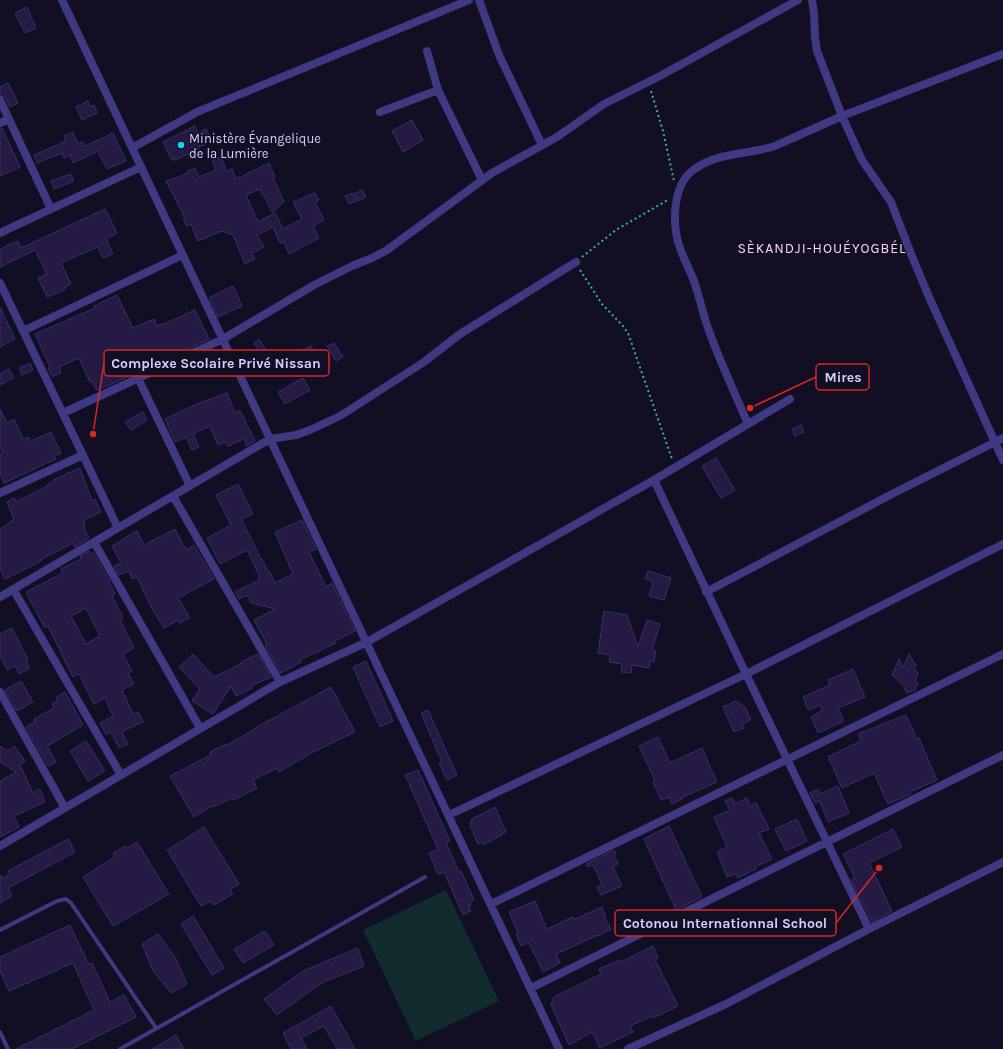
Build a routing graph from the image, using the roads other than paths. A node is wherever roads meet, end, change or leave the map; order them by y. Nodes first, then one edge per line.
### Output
1 (62, 0) edge
2 (469, 0) edge
3 (479, 0) edge
4 (798, 0) edge
5 (812, 0) edge
6 (427, 51) dead end
7 (1003, 54) edge
8 (438, 90) junction
9 (0, 100) edge
10 (380, 112) dead end
11 (842, 116) junction
12 (9, 119) junction
13 (0, 123) edge
14 (542, 146) junction
15 (132, 148) junction
16 (141, 166) junction
17 (482, 180) junction
18 (51, 209) junction
19 (0, 233) edge
20 (183, 255) junction
21 (576, 262) road end
22 (0, 283) edge
23 (23, 331) junction
24 (223, 339) junction
25 (138, 378) junction
26 (790, 399) dead end
27 (63, 413) junction
28 (748, 424) junction
29 (1003, 438) edge
30 (270, 439) junction
31 (995, 442) junction
32 (83, 455) junction
33 (1003, 460) edge
34 (654, 480) junction
35 (190, 486) junction
36 (0, 493) edge
37 (173, 496) junction
38 (118, 528) junction
39 (94, 542) junction
40 (1003, 544) edge
41 (13, 589) junction
42 (706, 592) junction
43 (0, 596) edge
44 (367, 642) junction
45 (1003, 654) edge
46 (746, 674) junction
47 (280, 682) junction
48 (0, 692) edge
49 (200, 728) junction
50 (1003, 755) edge
51 (788, 759) junction
52 (121, 775) junction
53 (65, 808) junction
54 (449, 815) junction
55 (828, 842) junction
56 (0, 846) edge
57 (1003, 862) edge
58 (425, 877) dead end
59 (491, 904) junction
60 (869, 929) junction
61 (0, 930) edge
62 (531, 988) junction
63 (156, 1028) junction
64 (0, 1032) edge
65 (8, 1049) edge
66 (120, 1049) edge
67 (559, 1049) edge
68 (628, 1049) edge

1 - 15 street
2 - 15 street
3 - 14 street
4 - 14 street
5 - 11 street
6 - 8 street
7 - 11 street
8 - 10 street
8 - 17 street
9 - 12 street
11 - 28 street
11 - 31 street
12 - 13 street
12 - 18 street
14 - 17 street
15 - 16 street
16 - 18 street
16 - 20 street
17 - 24 street
18 - 19 street
20 - 23 street
20 - 24 street
21 - 30 street
22 - 23 street
23 - 27 street
24 - 25 street
24 - 30 street
25 - 27 street
25 - 35 street
26 - 28 street
27 - 32 street
28 - 34 street
29 - 31 street
30 - 35 street
30 - 44 street
31 - 33 street
31 - 42 street
32 - 36 street
32 - 38 street
34 - 42 street
34 - 44 street
35 - 37 street
37 - 38 street
37 - 47 street
38 - 39 street
39 - 41 street
39 - 49 street
40 - 46 street
41 - 43 street
41 - 52 street
42 - 46 street
44 - 47 street
44 - 54 street
45 - 51 street
46 - 51 street
46 - 54 street
47 - 49 street
48 - 53 street
49 - 52 street
50 - 55 street
51 - 55 street
51 - 59 street
52 - 53 street
53 - 56 street
54 - 59 street
55 - 60 street
55 - 62 street
57 - 60 street
58 - 63 lane
59 - 62 street
60 - 68 street
61 - 63 lane
62 - 67 street
63 - 66 lane
64 - 65 lane

